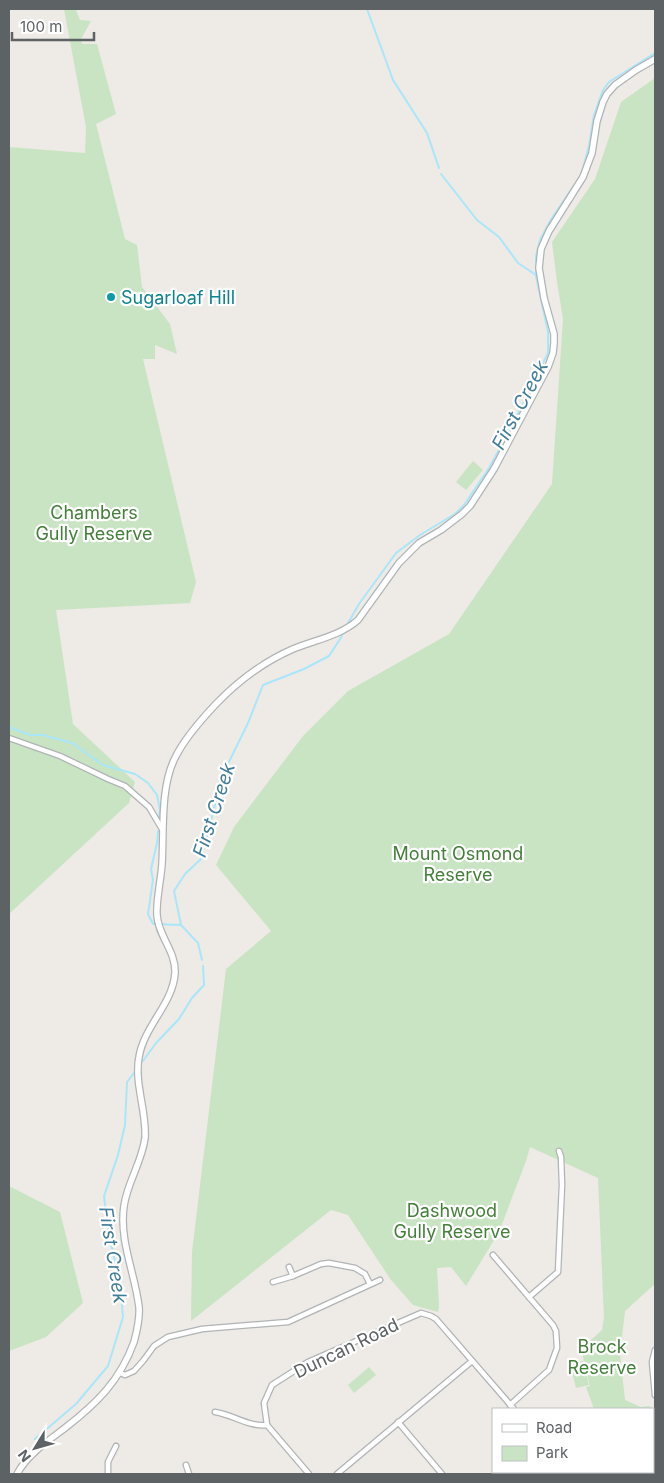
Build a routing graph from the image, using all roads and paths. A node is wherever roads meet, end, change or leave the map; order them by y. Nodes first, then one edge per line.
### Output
1 (655, 59) edge
2 (9, 738) edge
3 (163, 831) junction
4 (559, 1151) dead end
5 (493, 1255) dead end
6 (289, 1266) dead end
7 (293, 1276) junction
8 (380, 1280) dead end
9 (273, 1282) dead end
10 (370, 1284) junction
11 (529, 1298) junction
12 (655, 1350) edge
13 (472, 1361) junction
14 (120, 1373) junction
15 (655, 1395) edge
16 (512, 1407) edge
17 (215, 1412) dead end
18 (398, 1422) junction
19 (267, 1425) junction
20 (116, 1446) dead end
21 (186, 1465) dead end
22 (17, 1474) edge
23 (108, 1474) edge
24 (189, 1474) edge
25 (310, 1474) edge
26 (337, 1474) edge
27 (442, 1474) edge

1 - 3 street
2 - 3 street
3 - 14 street
4 - 11 street
5 - 11 street
6 - 7 street
7 - 9 street
7 - 10 street
8 - 10 street
10 - 14 street
11 - 16 street
12 - 15 street
13 - 16 street
13 - 18 street
13 - 19 street, Duncan Road
14 - 22 street
17 - 19 street
18 - 26 street
18 - 27 street
19 - 25 street
20 - 23 street
21 - 24 street

